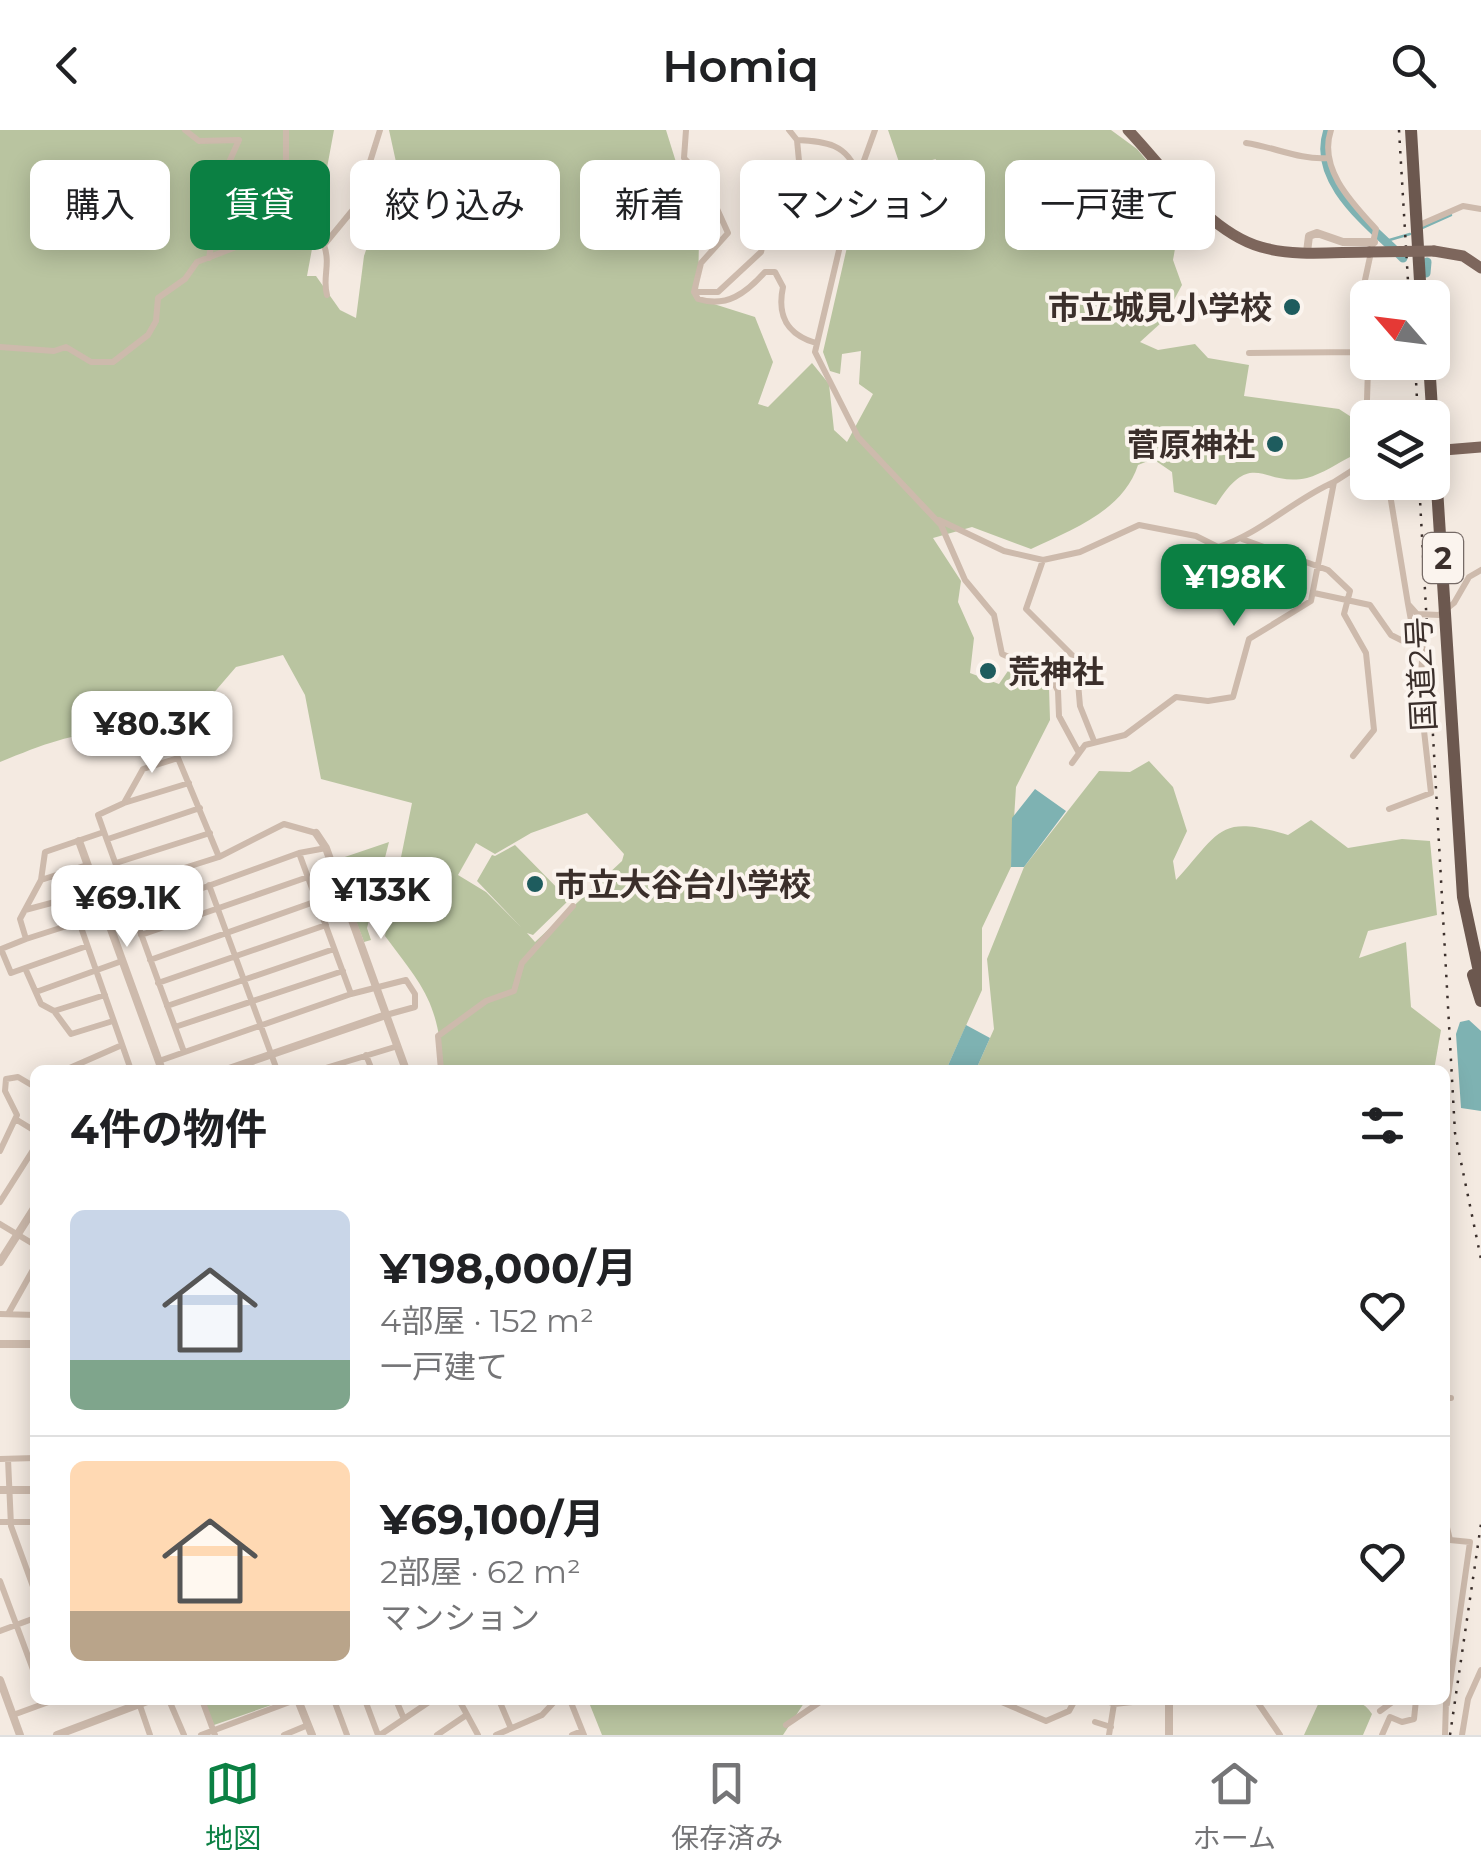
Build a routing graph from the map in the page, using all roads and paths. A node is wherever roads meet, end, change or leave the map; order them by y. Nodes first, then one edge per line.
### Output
1 (185, 130) edge
2 (286, 130) edge
3 (380, 130) edge
4 (686, 130) edge
5 (790, 130) edge
6 (874, 130) edge
7 (1128, 130) edge
8 (1331, 130) edge
9 (1412, 130) edge
10 (796, 140) junction
11 (1246, 143) dead end
12 (1324, 158) junction
13 (849, 160) edge
14 (863, 160) edge
15 (1481, 209) edge
16 (1416, 231) junction
17 (1374, 240) junction
18 (839, 250) edge
19 (1308, 252) junction
20 (208, 258) junction
21 (1481, 268) edge
22 (1366, 280) edge
23 (1419, 280) edge
24 (694, 292) junction
25 (327, 295) dead end
26 (816, 343) junction
27 (0, 347) edge
28 (1350, 352) edge
29 (1249, 353) dead end
30 (1481, 450) edge
31 (1450, 451) edge
32 (1350, 472) edge
33 (1334, 482) junction
34 (1391, 500) edge
35 (1433, 500) edge
36 (1440, 500) edge
37 (938, 520) junction
38 (1242, 539) junction
39 (1044, 560) junction
40 (1317, 566) junction
41 (1481, 570) edge
42 (1314, 594) junction
43 (1349, 602) junction
44 (1408, 604) junction
45 (1442, 612) junction
46 (1414, 636) junction
47 (1094, 741) junction
48 (1078, 753) junction
49 (1353, 756) dead end
50 (1072, 763) dead end
51 (190, 783) junction
52 (124, 803) junction
53 (200, 808) junction
54 (1389, 810) dead end
55 (316, 832) joint
56 (210, 833) junction
57 (106, 835) junction
58 (79, 841) junction
59 (326, 848) junction
60 (299, 853) junction
61 (219, 858) junction
62 (116, 863) junction
63 (87, 865) junction
64 (62, 873) junction
65 (308, 877) junction
66 (40, 880) junction
67 (209, 885) junction
68 (124, 887) junction
69 (70, 898) junction
70 (317, 901) junction
71 (573, 906) dead end
72 (217, 907) junction
73 (25, 910) junction
74 (134, 912) junction
75 (79, 922) junction
76 (109, 922) junction
77 (326, 925) junction
78 (226, 931) junction
79 (141, 936) junction
80 (26, 939) junction
81 (88, 946) junction
82 (334, 948) junction
83 (234, 955) junction
84 (150, 960) junction
85 (122, 961) junction
86 (25, 968) junction
87 (96, 970) junction
88 (344, 971) junction
89 (243, 979) junction
90 (1481, 981) edge
91 (158, 983) junction
92 (378, 988) junction
93 (36, 992) junction
94 (351, 994) junction
95 (104, 995) junction
96 (1481, 1001) edge
97 (252, 1002) junction
98 (168, 1006) junction
99 (54, 1010) junction
100 (386, 1014) junction
101 (113, 1021) junction
102 (260, 1024) junction
103 (175, 1027) junction
104 (122, 1045) junction
105 (398, 1046) junction
106 (184, 1052) junction
107 (271, 1053) junction
108 (366, 1055) junction
109 (76, 1065) edge
110 (128, 1065) edge
111 (160, 1065) edge
112 (239, 1065) edge
113 (275, 1065) edge
114 (345, 1065) edge
115 (370, 1065) edge
116 (404, 1065) edge
117 (440, 1065) edge
118 (30, 1084) edge
119 (17, 1120) junction
120 (30, 1128) edge
121 (0, 1152) edge
122 (30, 1155) edge
123 (0, 1202) edge
124 (30, 1215) edge
125 (0, 1224) edge
126 (18, 1235) junction
127 (30, 1243) edge
128 (0, 1262) edge
129 (30, 1274) edge
130 (4, 1314) edge
131 (30, 1315) edge
132 (0, 1344) edge
133 (30, 1344) edge
134 (30, 1458) edge
135 (4, 1459) edge
136 (4, 1490) edge
137 (30, 1490) edge
138 (0, 1522) edge
139 (10, 1522) junction
140 (30, 1522) edge
141 (1450, 1543) edge
142 (30, 1578) edge
143 (0, 1581) edge
144 (30, 1620) edge
145 (16, 1625) junction
146 (0, 1631) edge
147 (30, 1663) edge
148 (1481, 1670) edge
149 (1450, 1675) edge
150 (0, 1680) edge
151 (38, 1705) edge
152 (131, 1705) edge
153 (139, 1705) edge
154 (172, 1705) edge
155 (204, 1705) edge
156 (284, 1705) edge
157 (299, 1705) edge
158 (336, 1705) edge
159 (367, 1705) edge
160 (398, 1705) edge
161 (424, 1705) edge
162 (461, 1705) edge
163 (502, 1705) edge
164 (543, 1705) edge
165 (551, 1705) edge
166 (572, 1705) edge
167 (816, 1705) edge
168 (1008, 1705) edge
169 (1072, 1705) edge
170 (1108, 1705) edge
171 (1169, 1705) edge
172 (1260, 1705) edge
173 (1389, 1705) edge
174 (1415, 1705) edge
175 (1446, 1705) edge
176 (545, 1711) junction
177 (1380, 1712) dead end
178 (12, 1715) junction
179 (466, 1716) junction
180 (404, 1719) junction
181 (1046, 1721) junction
182 (1095, 1722) dead end
183 (786, 1725) dead end
184 (510, 1726) junction
185 (310, 1730) edge
186 (1110, 1731) edge
187 (214, 1733) edge
188 (583, 1733) edge
189 (20, 1735) edge
190 (56, 1735) edge
191 (150, 1735) edge
192 (184, 1735) edge
193 (201, 1735) edge
194 (284, 1735) edge
195 (347, 1735) edge
196 (379, 1735) edge
197 (437, 1735) edge
198 (478, 1735) edge
199 (496, 1735) edge
200 (572, 1735) edge
201 (1043, 1735) edge
202 (1170, 1735) edge
203 (1280, 1735) edge
204 (1382, 1735) edge
205 (1445, 1735) edge
206 (1462, 1735) edge

1 - 20 street
2 - 20 street
3 - 25 street
4 - 24 street
5 - 10 street
6 - 14 street
7 - 19 main road
8 - 12 street
9 - 16 highway
10 - 13 street
10 - 24 street
11 - 12 street
12 - 17 street
15 - 16 street
16 - 23 highway
17 - 19 main road
17 - 19 street
17 - 21 main road, bridge
17 - 22 street
18 - 26 street
20 - 27 street
24 - 26 street
26 - 37 street
28 - 29 street
30 - 31 main road
32 - 33 street
33 - 38 street
33 - 40 street
34 - 44 street
35 - 45 highway, 国道2号 / 2
36 - 45 highway, 国道2号 / 2
37 - 39 street
37 - 48 street
38 - 39 street
38 - 40 street
39 - 47 street
40 - 42 street
40 - 43 street
41 - 45 street
42 - 43 street
42 - 47 street
43 - 46 street
43 - 49 street
44 - 45 street
44 - 46 street
45 - 90 highway, 国道2号 / 2
45 - 96 highway, 国道2号 / 2
46 - 54 street
47 - 48 street
48 - 50 street
51 - 52 street
51 - 52 street
51 - 53 street
52 - 57 street
53 - 56 street
53 - 57 street
55 - 59 street
55 - 61 street
56 - 61 street
56 - 62 street
57 - 58 street
57 - 62 street
58 - 63 street
58 - 66 street
59 - 60 street
59 - 92 street
60 - 65 street
60 - 67 street
61 - 68 street
62 - 68 street
63 - 64 street
63 - 76 street
64 - 66 street
64 - 69 street
65 - 70 street
65 - 72 street
66 - 73 street
67 - 72 street
67 - 74 street
68 - 74 street
69 - 73 street
69 - 75 street
70 - 77 street
70 - 78 street
71 - 117 street
72 - 78 street
72 - 79 street
73 - 80 street
74 - 76 street
74 - 79 street
75 - 80 street
75 - 81 street
76 - 85 street
77 - 82 street
77 - 83 street
78 - 83 street
78 - 84 street
79 - 84 street
80 - 86 street
81 - 86 street
81 - 87 street
82 - 88 street
82 - 89 street
83 - 89 street
83 - 91 street
84 - 91 street
85 - 87 street
85 - 111 street
86 - 93 street
87 - 93 street
87 - 95 street
88 - 94 street
88 - 97 street
89 - 97 street
89 - 98 street
91 - 98 street
92 - 94 street
92 - 100 street
92 - 100 street
93 - 99 street
94 - 102 street
95 - 99 street
95 - 101 street
97 - 102 street
97 - 103 street
98 - 103 street
99 - 101 street
100 - 105 street
100 - 107 street
101 - 104 street
102 - 106 street
102 - 107 street
103 - 106 street
104 - 109 street
104 - 110 street
105 - 108 street
105 - 116 street
106 - 111 street
107 - 112 street
107 - 113 street
108 - 114 street
108 - 115 street
118 - 119 street
119 - 120 street
119 - 121 street
122 - 123 street
124 - 126 street
125 - 126 street
126 - 127 street
126 - 128 street
129 - 130 street
130 - 131 street
132 - 133 street
134 - 135 street
135 - 136 street
136 - 137 street
136 - 139 street
138 - 139 street
139 - 140 street
139 - 142 street
141 - 149 street
143 - 145 street
144 - 145 street
145 - 146 street
145 - 147 street
148 - 206 street
150 - 178 street
151 - 178 street
152 - 190 street
153 - 191 street
154 - 192 street
155 - 187 street
156 - 187 street
157 - 185 street
158 - 195 street
159 - 196 street
160 - 180 street
161 - 180 street
162 - 179 street
163 - 184 street
164 - 176 street
165 - 176 street
166 - 188 street
167 - 183 street
168 - 181 street
169 - 181 street
170 - 186 street
171 - 202 street
172 - 203 street
173 - 177 street
174 - 204 street
175 - 205 street
176 - 184 street
178 - 189 street
179 - 197 street
179 - 198 street
180 - 196 street
181 - 201 street
182 - 186 street
184 - 199 street
185 - 194 street
187 - 193 street
188 - 200 street

